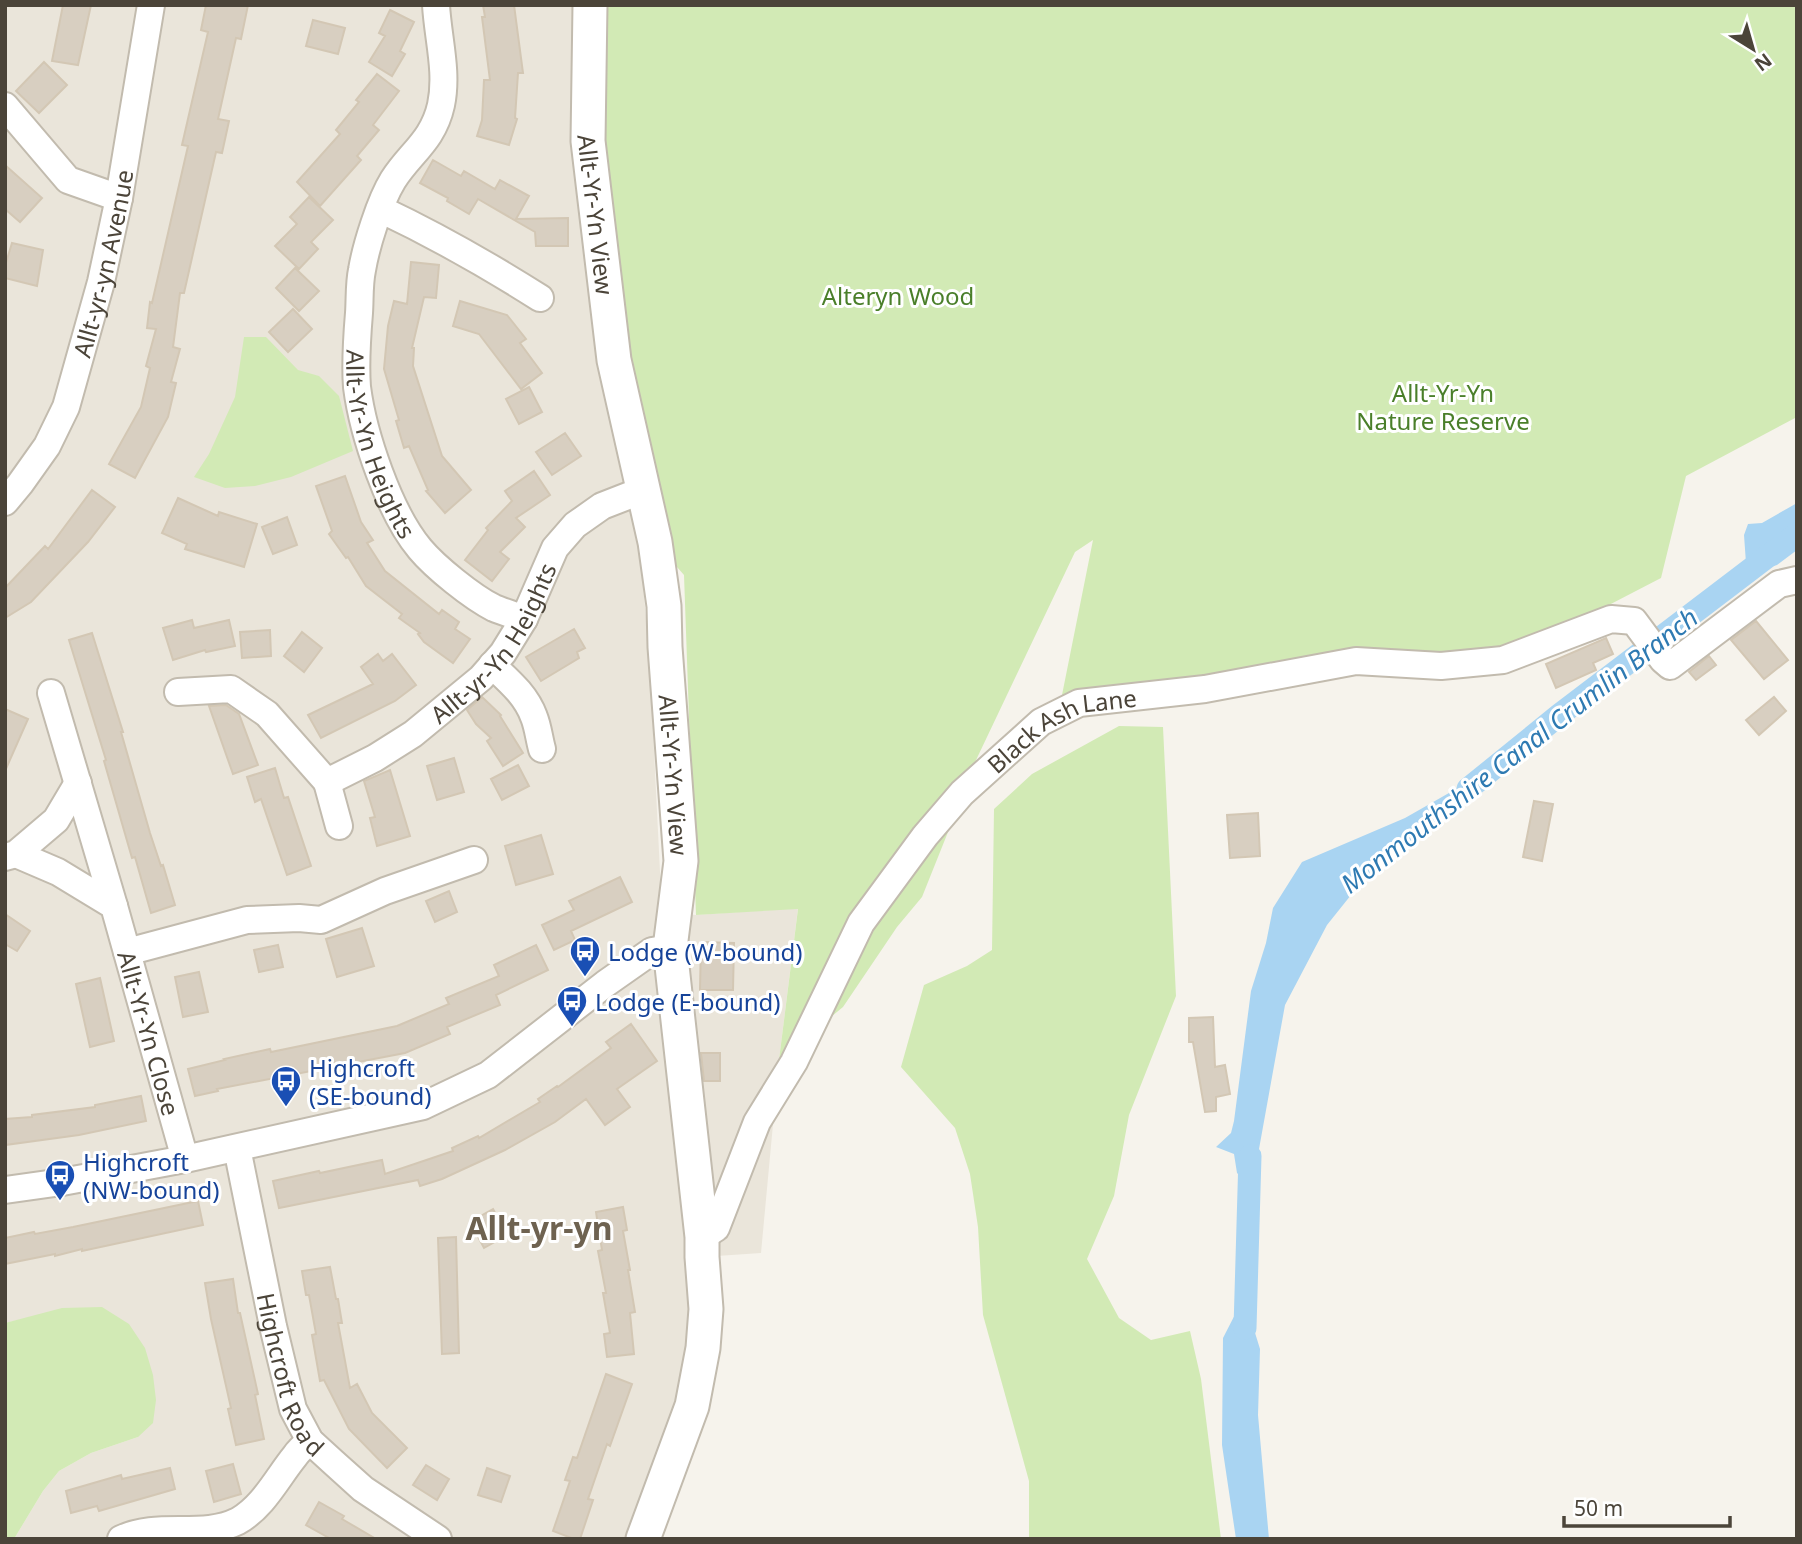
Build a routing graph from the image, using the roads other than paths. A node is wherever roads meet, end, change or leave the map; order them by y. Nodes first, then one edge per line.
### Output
1 (151, 5) edge
2 (436, 5) edge
3 (590, 5) edge
4 (5, 106) edge
5 (119, 198) junction
6 (380, 209) junction
7 (540, 298) dead end
8 (643, 490) junction
9 (5, 502) edge
10 (1797, 580) edge
11 (524, 619) junction
12 (492, 665) junction
13 (51, 692) dead end
14 (178, 692) dead end
15 (542, 749) dead end
16 (327, 782) junction
17 (78, 783) junction
18 (339, 827) dead end
19 (11, 856) edge
20 (474, 860) dead end
21 (114, 906) junction
22 (670, 948) junction
23 (127, 951) junction
24 (237, 1148) junction
25 (185, 1159) junction
26 (5, 1190) edge
27 (702, 1237) junction
28 (310, 1441) junction
29 (121, 1539) edge
30 (438, 1539) edge
31 (643, 1539) edge

1 - 5 street, Allt-yr-yn Avenue
2 - 6 street, Allt-Yr-Yn Heights
3 - 8 street, Allt-Yr-Yn View
4 - 5 street
5 - 9 street, Allt-yr-yn Avenue
6 - 7 street
6 - 11 street, Allt-Yr-Yn Heights
8 - 11 street, Allt-yr-Yn Heights
8 - 22 street, Allt-Yr-Yn View
10 - 27 street, Black Ash Lane
11 - 12 street, Allt-yr-Yn Heights
12 - 15 street
12 - 16 street, Allt-yr-Yn Heights
13 - 17 street, Allt-Yr-Yn Close
14 - 16 street
16 - 18 street
17 - 19 street
17 - 21 street, Allt-Yr-Yn Close
19 - 21 street
20 - 23 street
21 - 23 street, Allt-Yr-Yn Close
22 - 24 street
22 - 27 street, Allt-Yr-Yn View
23 - 25 street, Allt-Yr-Yn Close
24 - 25 street
24 - 28 street, Highcroft Road
25 - 26 street
27 - 31 street, Allt-Yr-Yn View
28 - 29 street
28 - 30 street, Highcroft Road

